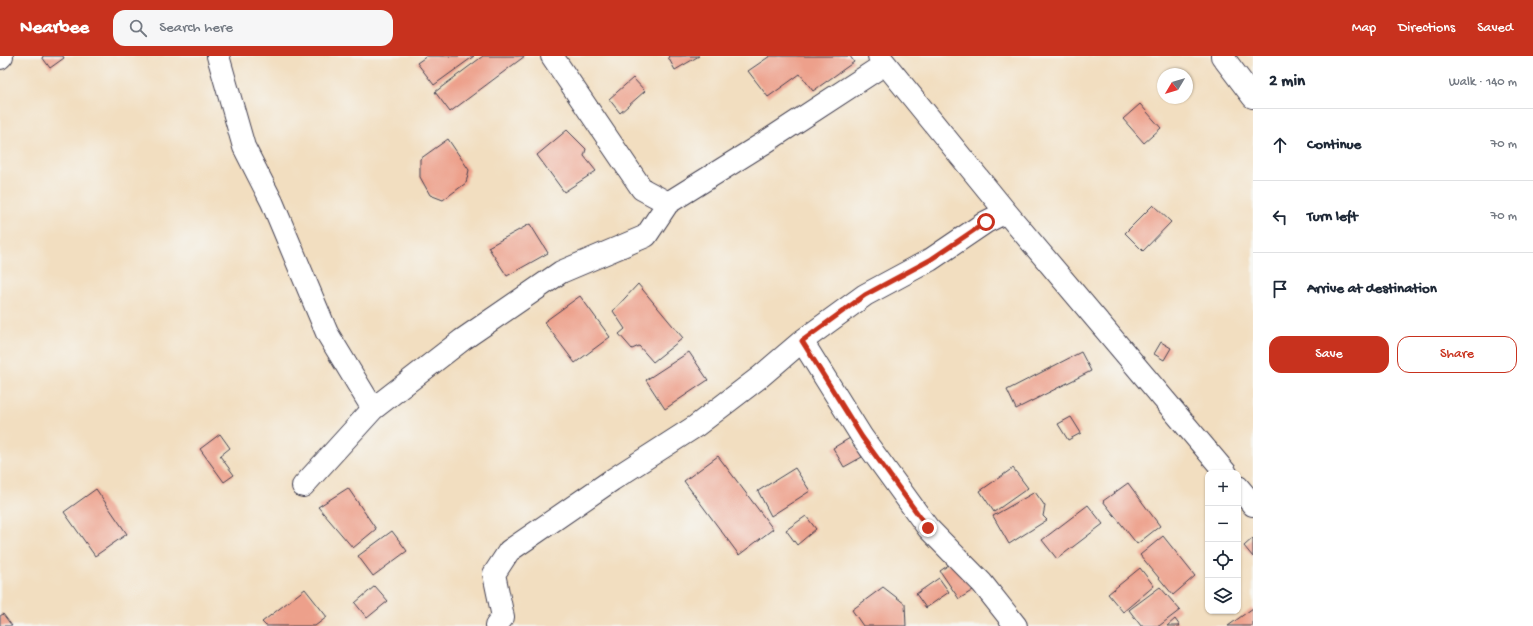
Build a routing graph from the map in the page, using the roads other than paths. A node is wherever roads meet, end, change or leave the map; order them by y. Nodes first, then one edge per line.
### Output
1 (218, 56) edge
2 (552, 56) edge
3 (1222, 56) edge
4 (882, 60) edge
5 (1253, 97) edge
6 (668, 203) junction
7 (1006, 212) junction
8 (802, 341) junction
9 (372, 409) junction
10 (1223, 470) edge
11 (303, 486) dead end
12 (1241, 491) edge
13 (1253, 505) edge
14 (502, 623) edge
15 (1016, 626) edge

1 - 9 street
2 - 6 street
3 - 5 street
4 - 6 street
4 - 7 street
6 - 9 street
7 - 8 street
7 - 10 street
8 - 14 street
8 - 15 street
9 - 11 street
12 - 13 street

